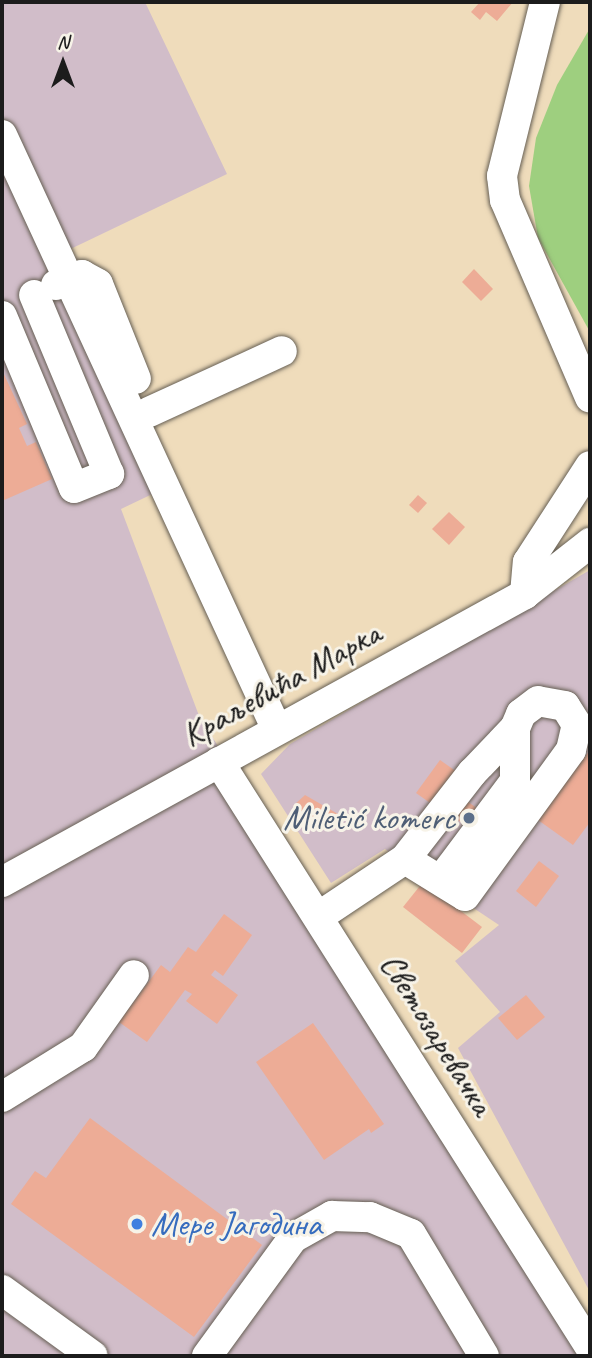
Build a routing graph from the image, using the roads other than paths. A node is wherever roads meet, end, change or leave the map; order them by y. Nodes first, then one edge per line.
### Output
1 (545, 2) edge
2 (2, 135) edge
3 (64, 267) junction
4 (34, 295) junction
5 (2, 310) edge
6 (2, 316) edge
7 (282, 351) dead end
8 (590, 397) edge
9 (149, 412) junction
10 (153, 459) junction
11 (590, 466) edge
12 (590, 543) edge
13 (525, 594) junction
14 (515, 728) junction
15 (276, 730) junction
16 (219, 762) junction
17 (405, 859) junction
18 (2, 882) edge
19 (453, 888) junction
20 (318, 917) junction
21 (134, 975) dead end
22 (2, 1097) edge
23 (2, 1290) edge
24 (590, 1347) edge
25 (93, 1356) edge
26 (206, 1356) edge
27 (484, 1356) edge

1 - 8 street
2 - 3 street
3 - 4 street
3 - 9 street
3 - 10 street
4 - 5 street
4 - 6 street
7 - 9 street
9 - 10 street
10 - 15 street
11 - 13 street
12 - 13 street, Краљевића Марка
13 - 15 street, Краљевића Марка
14 - 17 street
14 - 19 street
14 - 19 street
15 - 16 street, Краљевића Марка
16 - 18 street, Краљевића Марка
16 - 20 street, Светозаревачка
17 - 19 street
17 - 20 street
20 - 24 street, Светозаревачка
21 - 22 street
23 - 25 street
26 - 27 street

